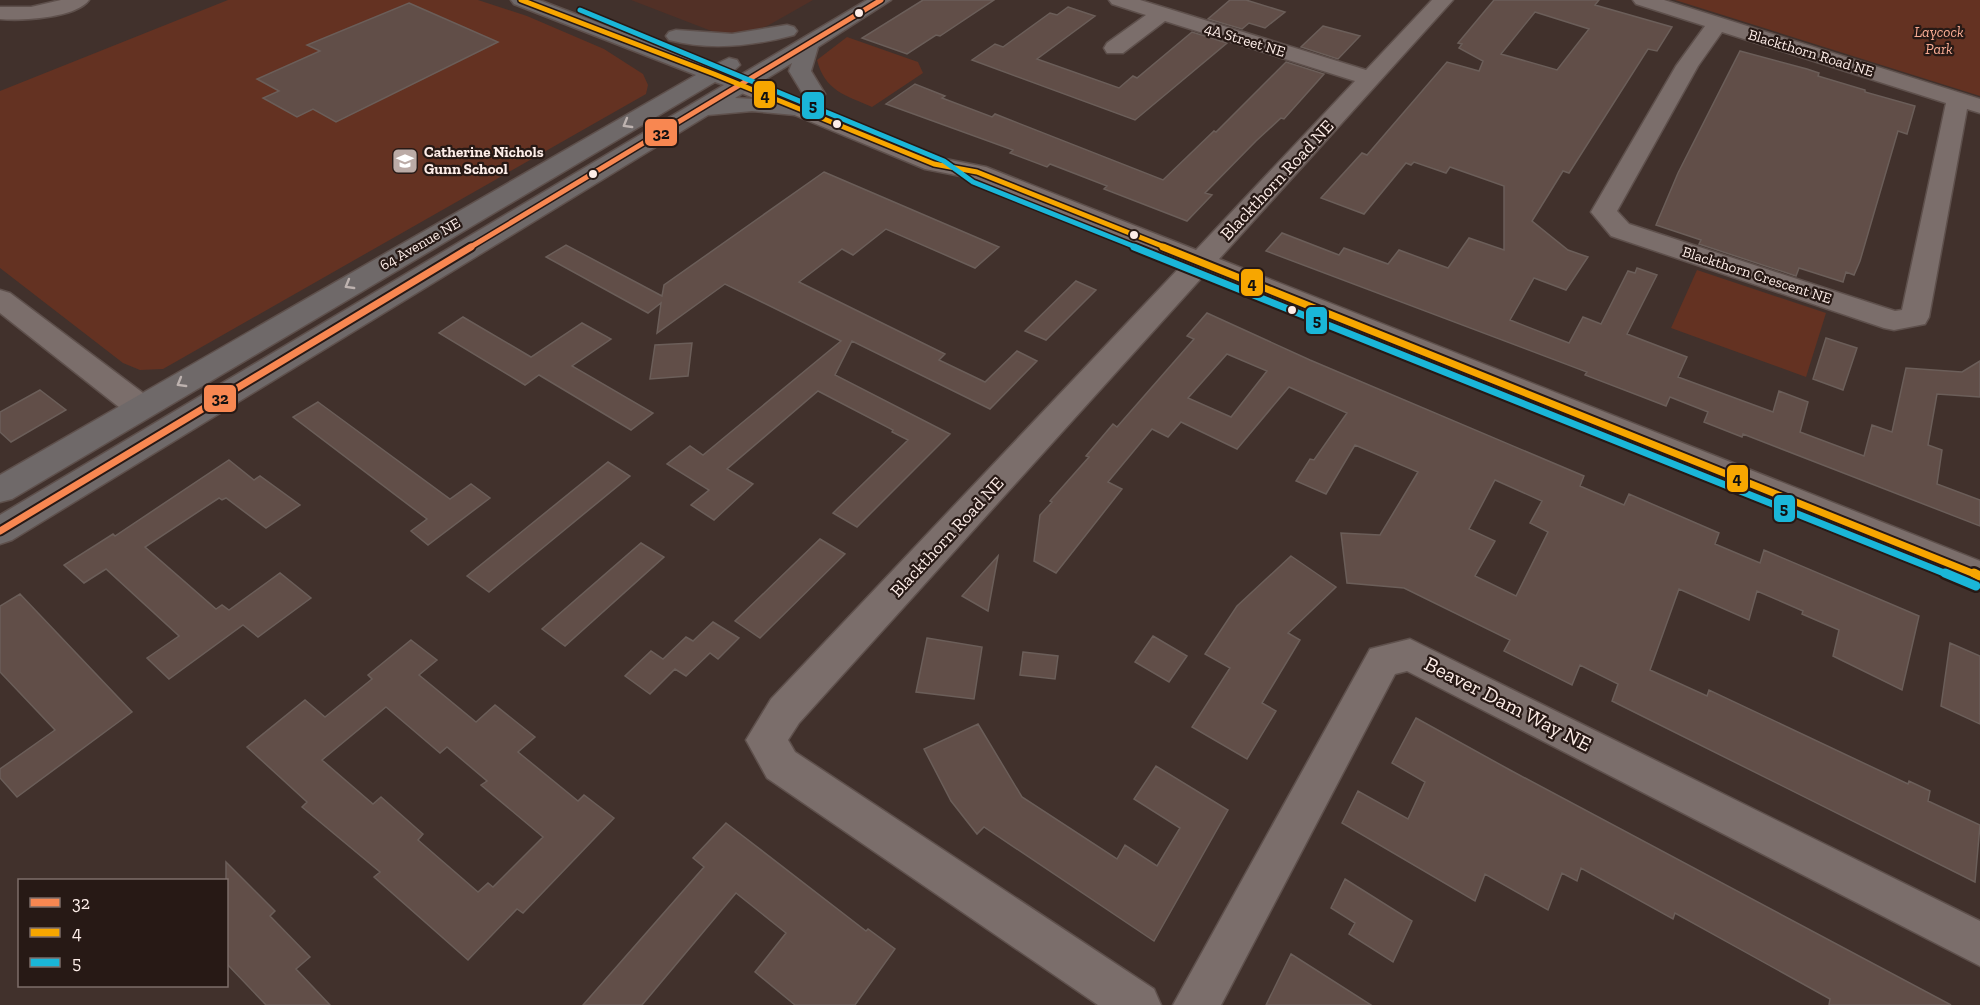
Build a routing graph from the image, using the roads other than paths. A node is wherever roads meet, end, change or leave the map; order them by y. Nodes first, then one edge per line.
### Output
1 (79, 0) edge
2 (521, 0) edge
3 (584, 0) edge
4 (881, 0) edge
5 (1119, 0) edge
6 (1443, 0) edge
7 (1643, 0) edge
8 (0, 12) edge
9 (1161, 14) junction
10 (1717, 24) junction
11 (597, 28) junction
12 (676, 36) junction
13 (808, 45) junction
14 (1115, 48) dead end
15 (725, 68) junction
16 (761, 72) junction
17 (1371, 79) junction
18 (740, 84) junction
19 (814, 94) junction
20 (665, 102) junction
21 (1969, 103) edge
22 (795, 108) junction
23 (697, 110) junction
24 (977, 172) junction
25 (1201, 263) junction
26 (0, 299) edge
27 (140, 407) junction
28 (0, 490) edge
29 (0, 531) edge
30 (1980, 576) edge
31 (1980, 944) edge
32 (1138, 1005) edge
33 (1196, 1005) edge

1 - 8 street
2 - 11 main road
3 - 12 main road
4 - 13 main road, 64 Avenue NE
5 - 9 street, 4A Street NE
6 - 17 street, Blackthorn Road NE
7 - 10 street, Blackthorn Road NE
9 - 14 street
9 - 17 street, 4A Street NE
10 - 21 street, Blackthorn Road NE
10 - 21 street, Blackthorn Crescent NE
11 - 15 main road
11 - 20 main road
12 - 15 main road
12 - 15 main road, 64 Avenue NE
13 - 16 main road, 64 Avenue NE
13 - 19 main road
15 - 16 main road
15 - 18 main road
15 - 20 main road, 64 Avenue NE
16 - 18 main road, 64 Avenue NE
16 - 19 street
17 - 25 street, Blackthorn Road NE
18 - 22 street
18 - 23 main road, 64 Avenue NE
19 - 24 street
20 -> 27 main road, 64 Avenue NE
22 - 23 main road
22 - 24 street
23 - 29 main road, 64 Avenue NE
24 - 25 street
25 - 30 street
25 - 32 street, Blackthorn Road NE
26 - 27 street
27 - 28 main road, 64 Avenue NE
31 - 33 street, Beaver Dam Way NE

